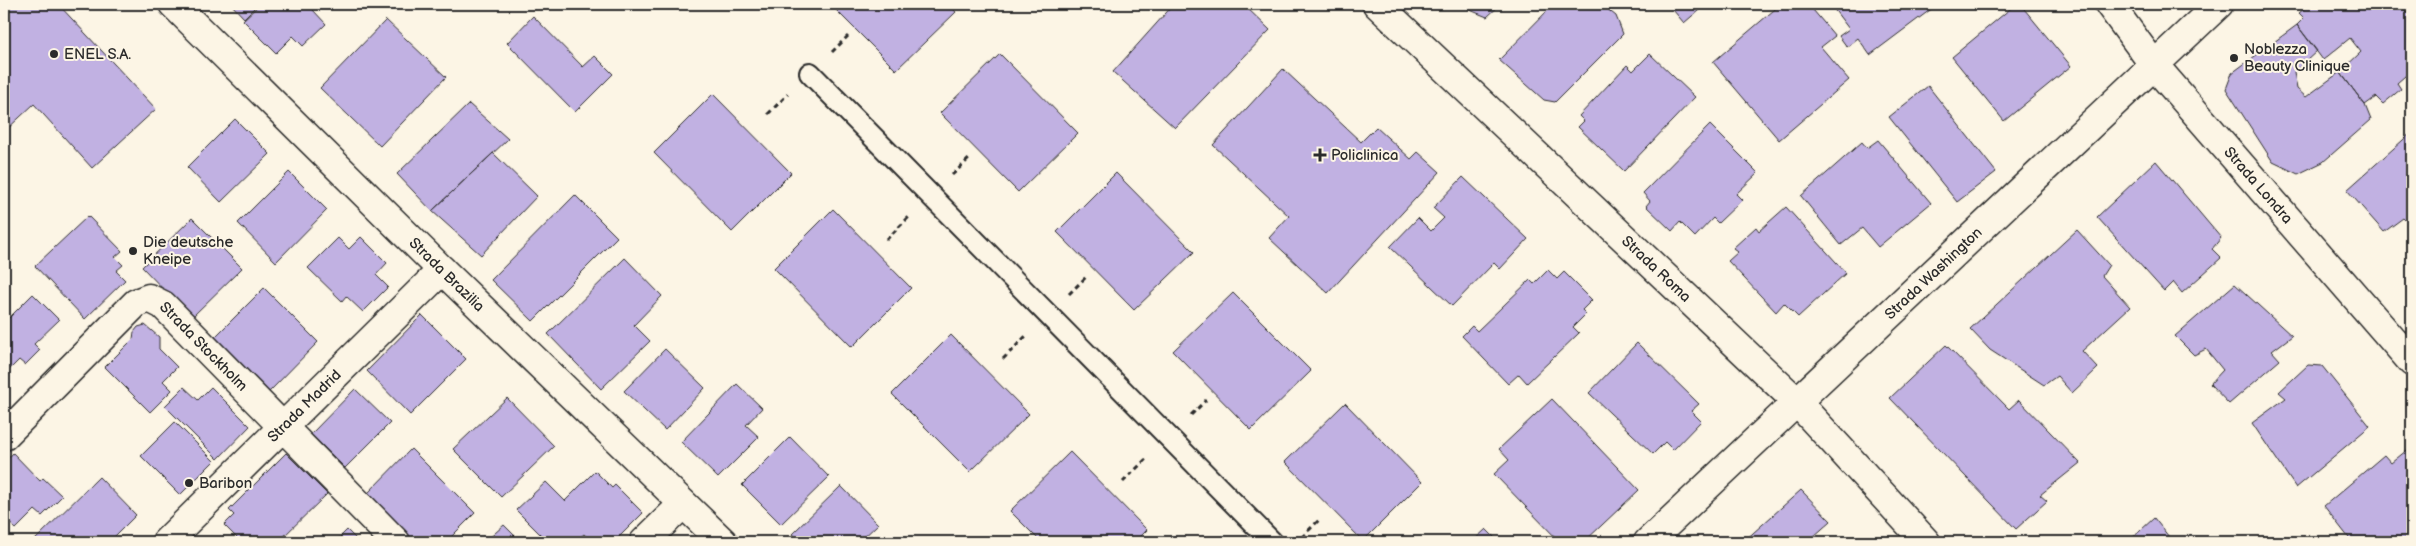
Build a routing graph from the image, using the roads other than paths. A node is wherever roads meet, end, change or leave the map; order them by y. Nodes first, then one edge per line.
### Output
1 (173, 4) edge
2 (1377, 4) edge
3 (2109, 4) edge
4 (2219, 4) edge
5 (2154, 66) junction
6 (810, 73) dead end
7 (442, 270) junction
8 (2412, 362) edge
9 (1797, 402) junction
10 (284, 427) junction
11 (4, 436) edge
12 (683, 504) junction
13 (166, 542) edge
14 (396, 542) edge
15 (644, 542) edge
16 (723, 542) edge
17 (1272, 542) edge
18 (1648, 542) edge
19 (1926, 542) edge

1 - 7 street, Strada Brazilia
2 - 9 street, Strada Roma
3 - 5 street, Strada Londra
4 - 5 street, Strada Washington
5 - 8 street, Strada Londra
5 - 9 street, Strada Washington
6 - 17 lane
7 - 10 street, Strada Madrid
7 - 12 street, Strada Brazilia
9 - 18 street, Strada Washington
9 - 19 street, Strada Roma
10 - 11 street, Strada Stockholm
10 - 13 street, Strada Madrid
10 - 14 street, Strada Stockholm
12 - 15 street
12 - 16 street, Strada Brazilia

